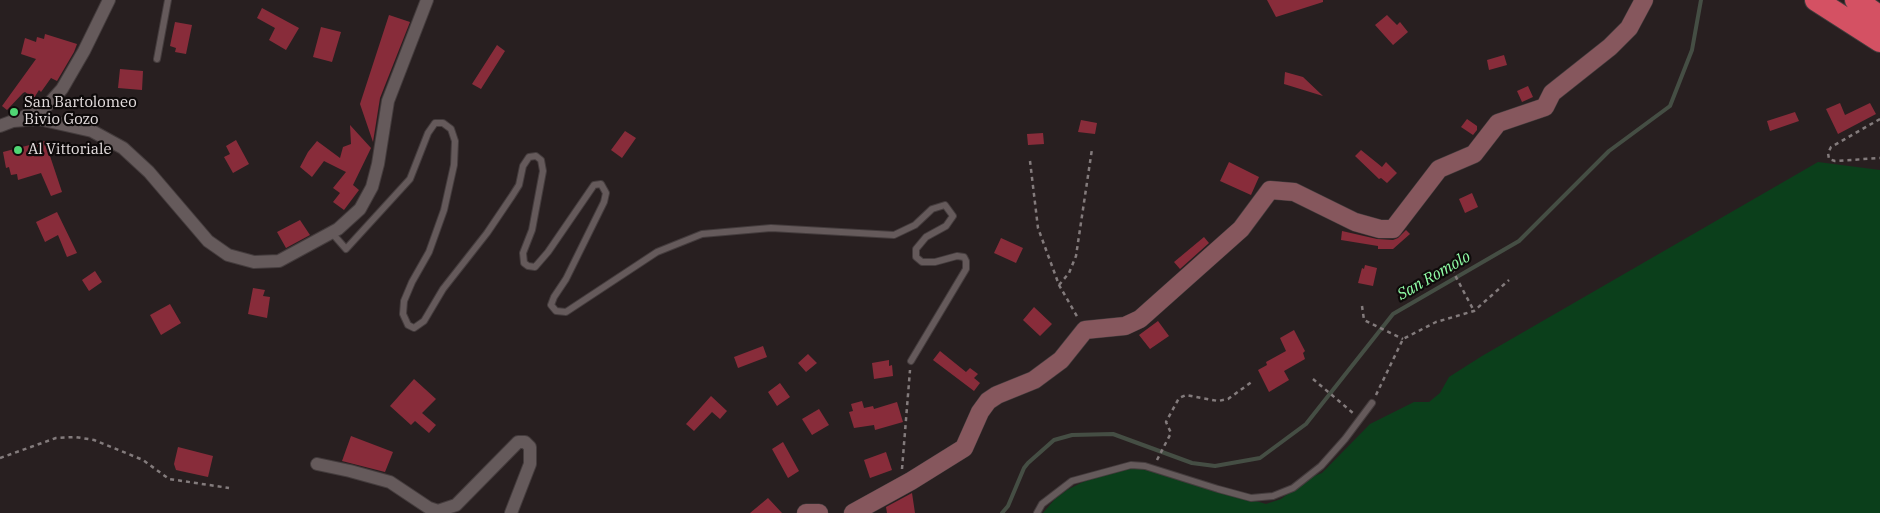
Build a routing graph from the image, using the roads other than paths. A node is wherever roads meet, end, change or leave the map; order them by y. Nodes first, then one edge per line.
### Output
1 (109, 0) edge
2 (168, 0) edge
3 (427, 0) edge
4 (1644, 0) edge
5 (1816, 0) edge
6 (1856, 0) edge
7 (1880, 17) edge
8 (1880, 41) edge
9 (157, 59) dead end
10 (13, 121) junction
11 (0, 126) edge
12 (0, 132) edge
13 (332, 232) junction
14 (911, 361) road end
15 (1372, 403) road end
16 (317, 464) dead end
17 (511, 513) edge
18 (806, 513) edge
19 (819, 513) edge
20 (854, 513) edge
21 (1037, 513) edge

1 - 10 street
2 - 9 lane
3 - 13 street
4 - 20 street
5 - 8 highway
6 - 7 highway
10 - 11 street
10 - 12 street
10 - 13 street
13 - 14 lane
15 - 21 lane
16 - 17 street
18 - 19 street

